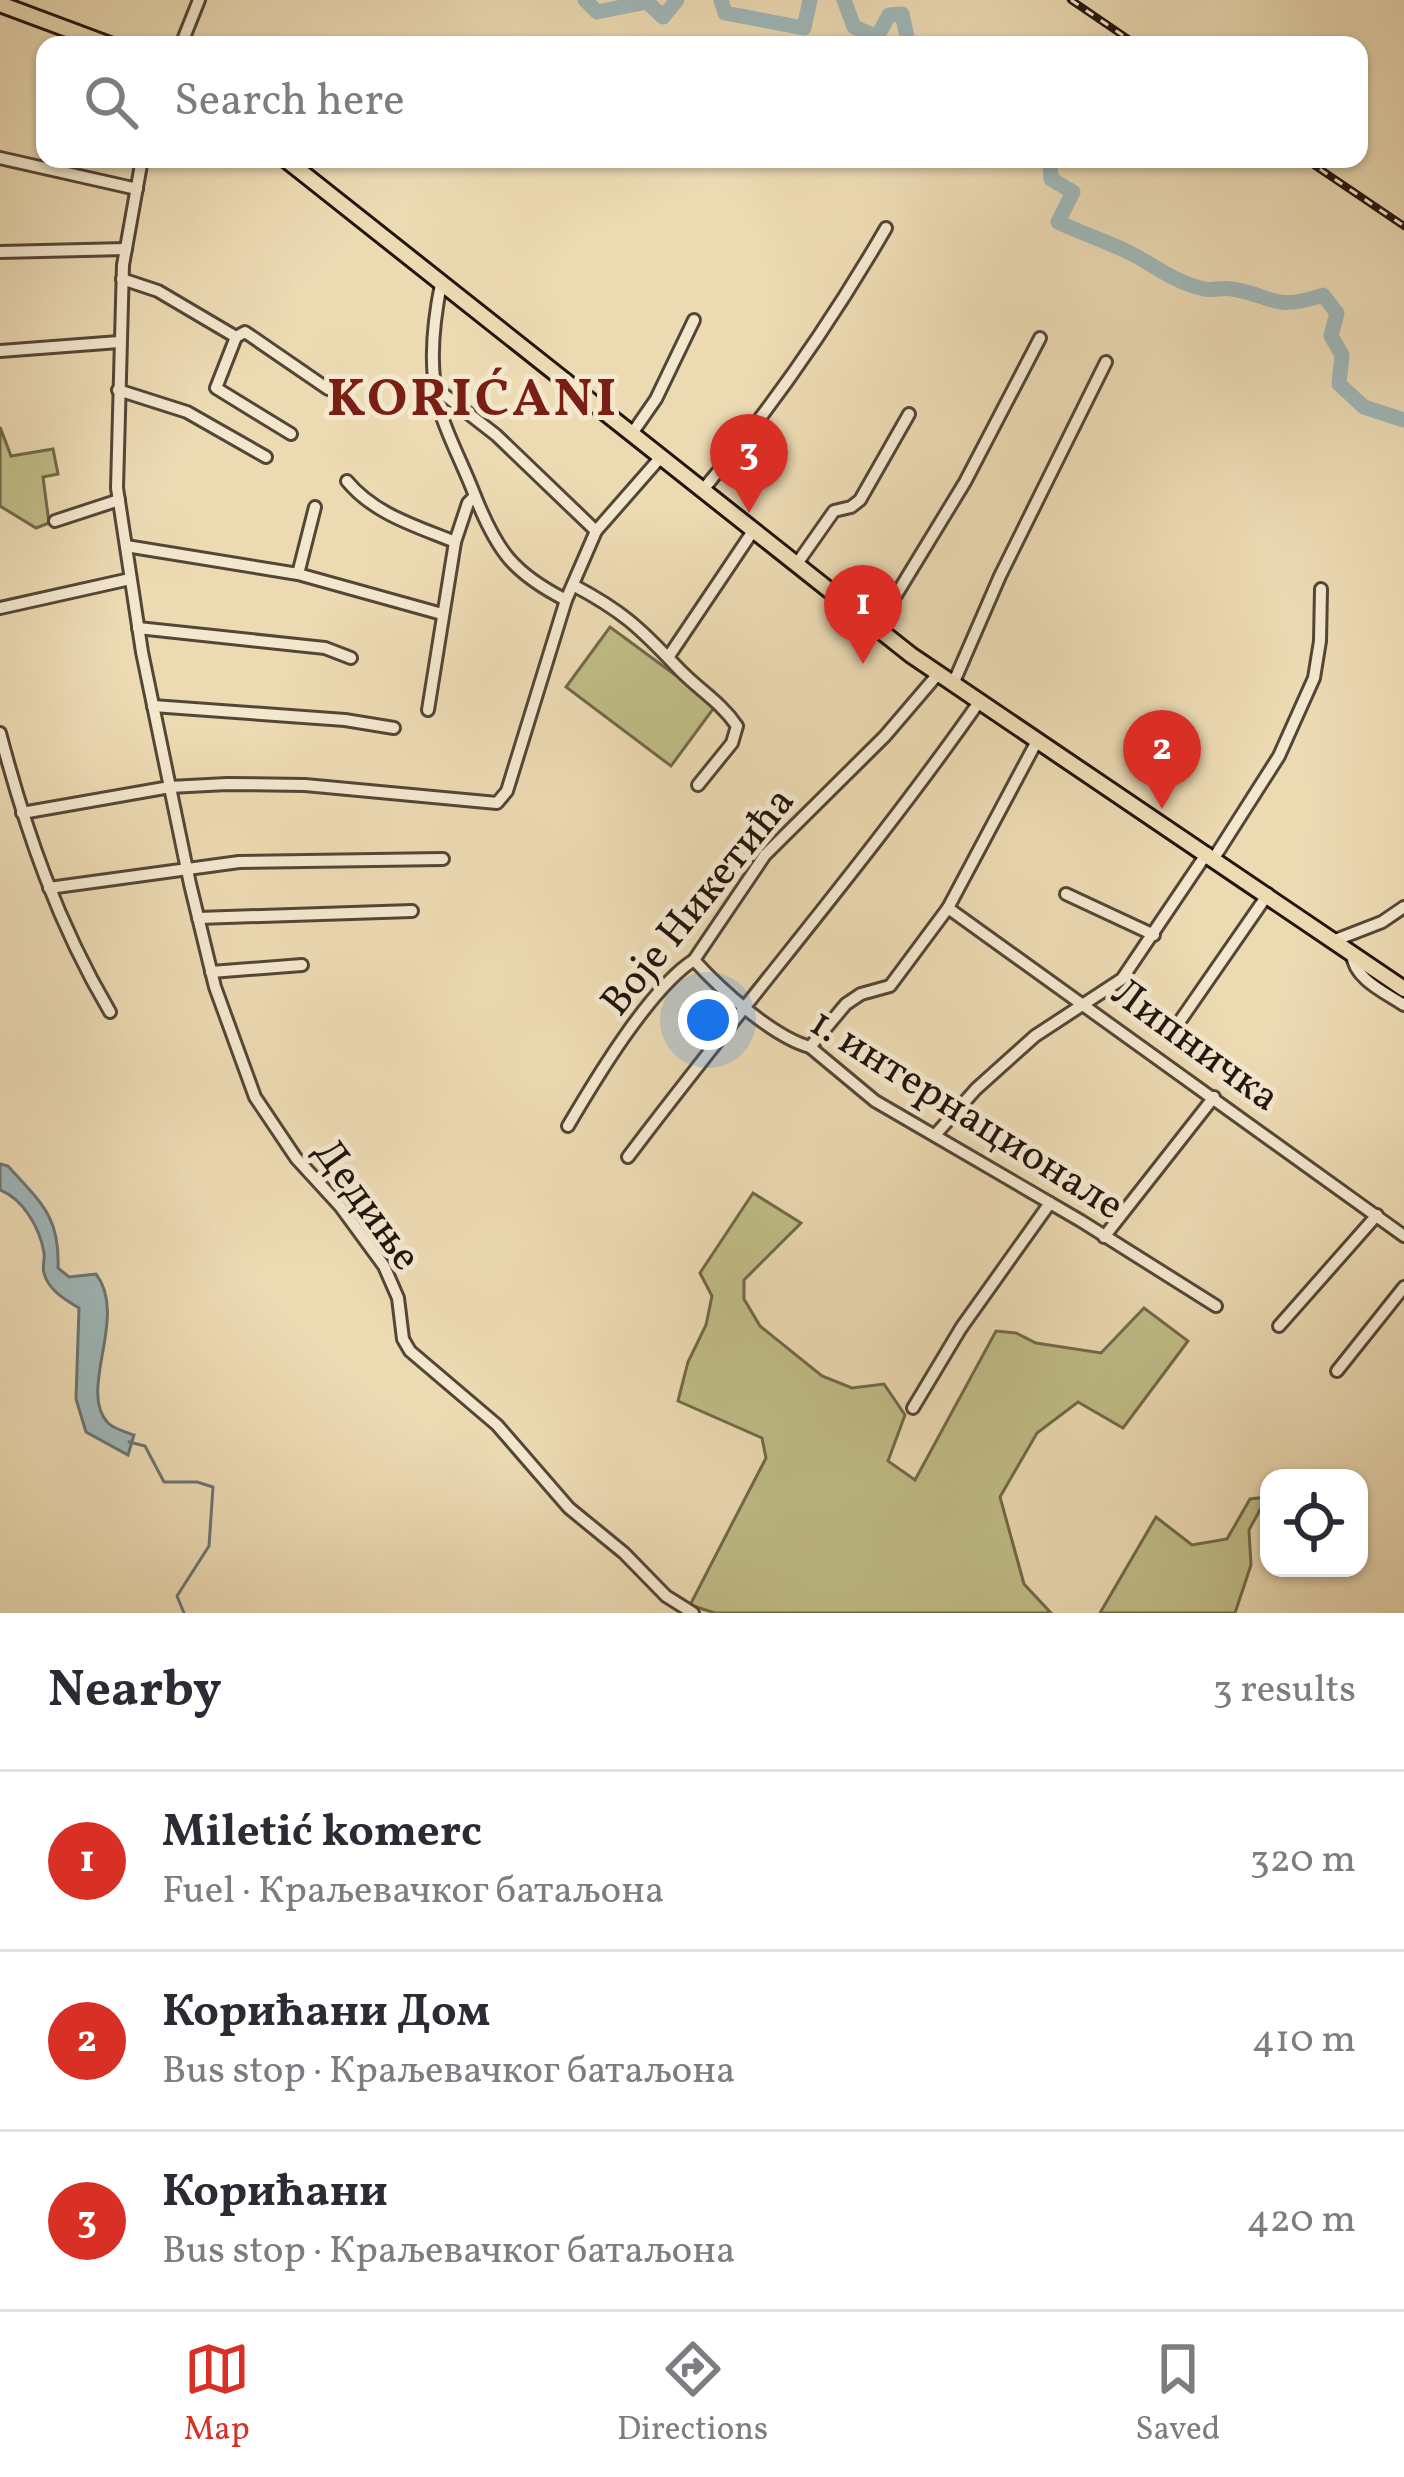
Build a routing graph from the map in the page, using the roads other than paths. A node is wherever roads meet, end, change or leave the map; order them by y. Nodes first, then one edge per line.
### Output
1 (199, 0) edge
2 (0, 4) edge
3 (86, 36) edge
4 (185, 36) edge
5 (0, 158) edge
6 (36, 166) edge
7 (44, 168) edge
8 (140, 168) edge
9 (296, 168) edge
10 (137, 189) junction
11 (886, 228) dead end
12 (126, 249) junction
13 (0, 252) edge
14 (122, 278) junction
15 (441, 284) junction
16 (694, 320) dead end
17 (236, 337) junction
18 (1040, 338) dead end
19 (119, 343) junction
20 (0, 351) edge
21 (1106, 362) dead end
22 (328, 389) dead end
23 (437, 389) junction
24 (118, 390) junction
25 (910, 414) dead end
26 (291, 434) dead end
27 (631, 435) junction
28 (266, 457) dead end
29 (660, 458) junction
30 (347, 481) dead end
31 (702, 490) junction
32 (475, 496) junction
33 (118, 500) junction
34 (315, 507) dead end
35 (55, 521) dead end
36 (596, 531) junction
37 (753, 531) junction
38 (455, 542) junction
39 (126, 546) junction
40 (796, 565) junction
41 (298, 574) junction
42 (130, 579) junction
43 (573, 585) junction
44 (1321, 589) dead end
45 (566, 600) junction
46 (0, 608) edge
47 (442, 614) junction
48 (138, 628) junction
49 (876, 628) junction
50 (669, 656) junction
51 (351, 658) dead end
52 (938, 674) junction
53 (953, 684) junction
54 (980, 702) junction
55 (153, 706) junction
56 (428, 710) dead end
57 (394, 728) dead end
58 (0, 733) edge
59 (1037, 740) junction
60 (698, 785) dead end
61 (170, 787) junction
62 (22, 813) junction
63 (1211, 856) junction
64 (443, 859) dead end
65 (187, 868) junction
66 (49, 888) junction
67 (1066, 894) dead end
68 (1268, 894) junction
69 (948, 908) junction
70 (1404, 908) edge
71 (412, 911) dead end
72 (198, 918) junction
73 (1154, 935) junction
74 (1333, 940) junction
75 (1352, 954) junction
76 (694, 960) junction
77 (302, 965) dead end
78 (211, 972) junction
79 (1404, 989) edge
80 (744, 1004) junction
81 (1087, 1004) junction
82 (1404, 1005) edge
83 (110, 1012) dead end
84 (1180, 1021) dead end
85 (810, 1047) junction
86 (1214, 1097) junction
87 (568, 1126) dead end
88 (935, 1134) junction
89 (628, 1157) dead end
90 (1049, 1203) junction
91 (1377, 1215) junction
92 (1404, 1236) edge
93 (1104, 1237) junction
94 (1404, 1287) edge
95 (1216, 1306) dead end
96 (1279, 1326) dead end
97 (1336, 1371) dead end
98 (913, 1408) dead end
99 (693, 1613) edge

1 - 4 street
2 - 3 main road
5 - 6 street
7 - 10 street
8 - 10 street, Дедиње
9 - 15 main road
10 - 12 street, Дедиње
11 - 31 street
12 - 13 street
12 - 14 street, Дедиње
14 - 17 street
14 - 19 street, Дедиње
15 - 23 street
15 - 27 main road
16 - 27 street
17 - 22 street
17 - 26 street
18 - 49 street
19 - 20 street
19 - 24 street, Дедиње
21 - 53 street
23 - 32 street
23 - 36 street
24 - 28 street
24 - 33 street, Дедиње
25 - 40 street
27 - 29 main road
29 - 31 main road
29 - 36 street
30 - 38 street
31 - 37 main road
32 - 38 street
32 - 45 street
33 - 35 street
33 - 39 street, Дедиње
34 - 41 street
36 - 43 street
37 - 40 main road
37 - 50 street
38 - 47 street
39 - 41 street
39 - 42 street, Дедиње
40 - 49 main road
41 - 47 street
42 - 46 street
42 - 48 street, Дедиње
43 - 45 street
43 - 50 street
44 - 63 street
45 - 61 street
47 - 56 street
48 - 51 street
48 - 55 street, Дедиње
49 - 52 main road
50 - 60 street
52 - 53 main road
52 - 76 street, Воје Никетића
53 - 54 main road
54 - 59 main road
54 - 80 street
55 - 57 street
55 - 61 street, Дедиње
58 - 62 street
59 - 63 main road
59 - 69 street
61 - 62 street
61 - 65 street, Дедиње
62 - 66 street
63 - 68 main road
63 - 73 street
64 - 65 street
65 - 66 street
65 - 72 street, Дедиње
66 - 83 street
67 - 73 street
68 - 74 main road
68 - 84 street
69 - 81 street, Липничка
69 - 85 street
70 - 74 street
71 - 72 street
72 - 78 street, Дедиње
73 - 81 street
74 - 75 main road
75 - 79 main road
75 - 82 street
76 - 80 street, 1. интернационале
76 - 87 street, Воје Никетића
77 - 78 street
78 - 99 street, Дедиње
80 - 85 street, 1. интернационале
80 - 89 street
81 - 86 street, Липничка
81 - 88 street
85 - 88 street, 1. интернационале
86 - 91 street, Липничка
86 - 93 street
88 - 90 street, 1. интернационале
90 - 93 street, 1. интернационале
90 - 98 street
91 - 92 street, Липничка
91 - 96 street
93 - 95 street, 1. интернационале
94 - 97 street

